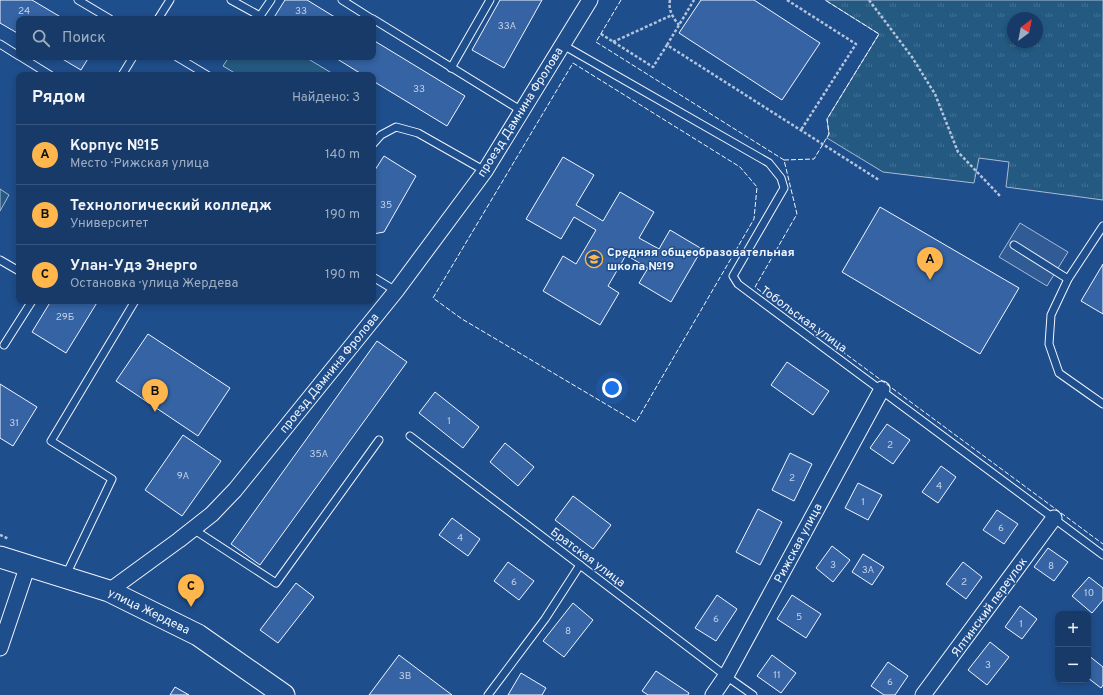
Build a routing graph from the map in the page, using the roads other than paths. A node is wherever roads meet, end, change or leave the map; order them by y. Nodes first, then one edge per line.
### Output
1 (78, 0) edge
2 (170, 0) edge
3 (231, 0) edge
4 (271, 0) edge
5 (342, 0) edge
6 (490, 0) edge
7 (590, 0) edge
8 (105, 16) edge
9 (160, 16) edge
10 (368, 16) edge
11 (376, 21) edge
12 (0, 44) edge
13 (563, 44) junction
14 (16, 54) edge
15 (26, 60) edge
16 (131, 60) edge
17 (182, 60) edge
18 (451, 68) junction
19 (45, 72) edge
20 (124, 72) edge
21 (202, 72) edge
22 (522, 111) junction
23 (376, 140) edge
24 (485, 171) junction
25 (1103, 226) edge
26 (1014, 245) dead end
27 (0, 260) edge
28 (16, 269) edge
29 (376, 279) edge
30 (1068, 279) junction
31 (396, 291) junction
32 (30, 304) edge
33 (133, 304) edge
34 (4, 345) dead end
35 (882, 389) junction
36 (1103, 404) edge
37 (410, 436) dead end
38 (379, 440) dead end
39 (1054, 518) junction
40 (193, 529) junction
41 (1103, 555) edge
42 (0, 557) edge
43 (28, 565) junction
44 (580, 565) junction
45 (65, 577) junction
46 (109, 591) junction
47 (0, 648) edge
48 (726, 676) junction
49 (284, 695) edge
50 (488, 695) edge
51 (713, 695) edge
52 (753, 695) edge
53 (923, 695) edge

1 - 8 lane
2 - 9 lane
3 - 4 lane
5 - 10 lane
6 - 18 lane
7 - 13 street, проезд Дамнина Фролова
11 - 18 lane
12 - 14 lane
13 - 22 street, проезд Дамнина Фролова
13 - 35 lane, Тобольская улица
15 - 19 lane
16 - 20 lane
17 - 21 lane
18 - 22 lane
22 - 24 street, проезд Дамнина Фролова
23 - 24 lane
24 - 31 street, проезд Дамнина Фролова
25 - 30 lane
26 - 30 lane
27 - 28 lane
29 - 31 lane
30 - 36 lane
31 - 40 street, проезд Дамнина Фролова
32 - 34 lane
33 - 45 lane
35 - 39 lane, Тобольская улица
35 - 48 street, Рижская улица
37 - 44 lane, Братская улица
38 - 40 lane
39 - 41 lane, Тобольская улица
39 - 53 street, Ялтинский переулок
40 - 46 street, проезд Дамнина Фролова
42 - 43 main road, улица Жердева
43 - 45 main road, улица Жердева
43 - 47 street
44 - 48 lane, Братская улица
44 - 50 lane
45 - 46 main road, улица Жердева
46 - 49 main road, улица Жердева
48 - 51 street, Рижская улица
48 - 52 lane, Братская улица

